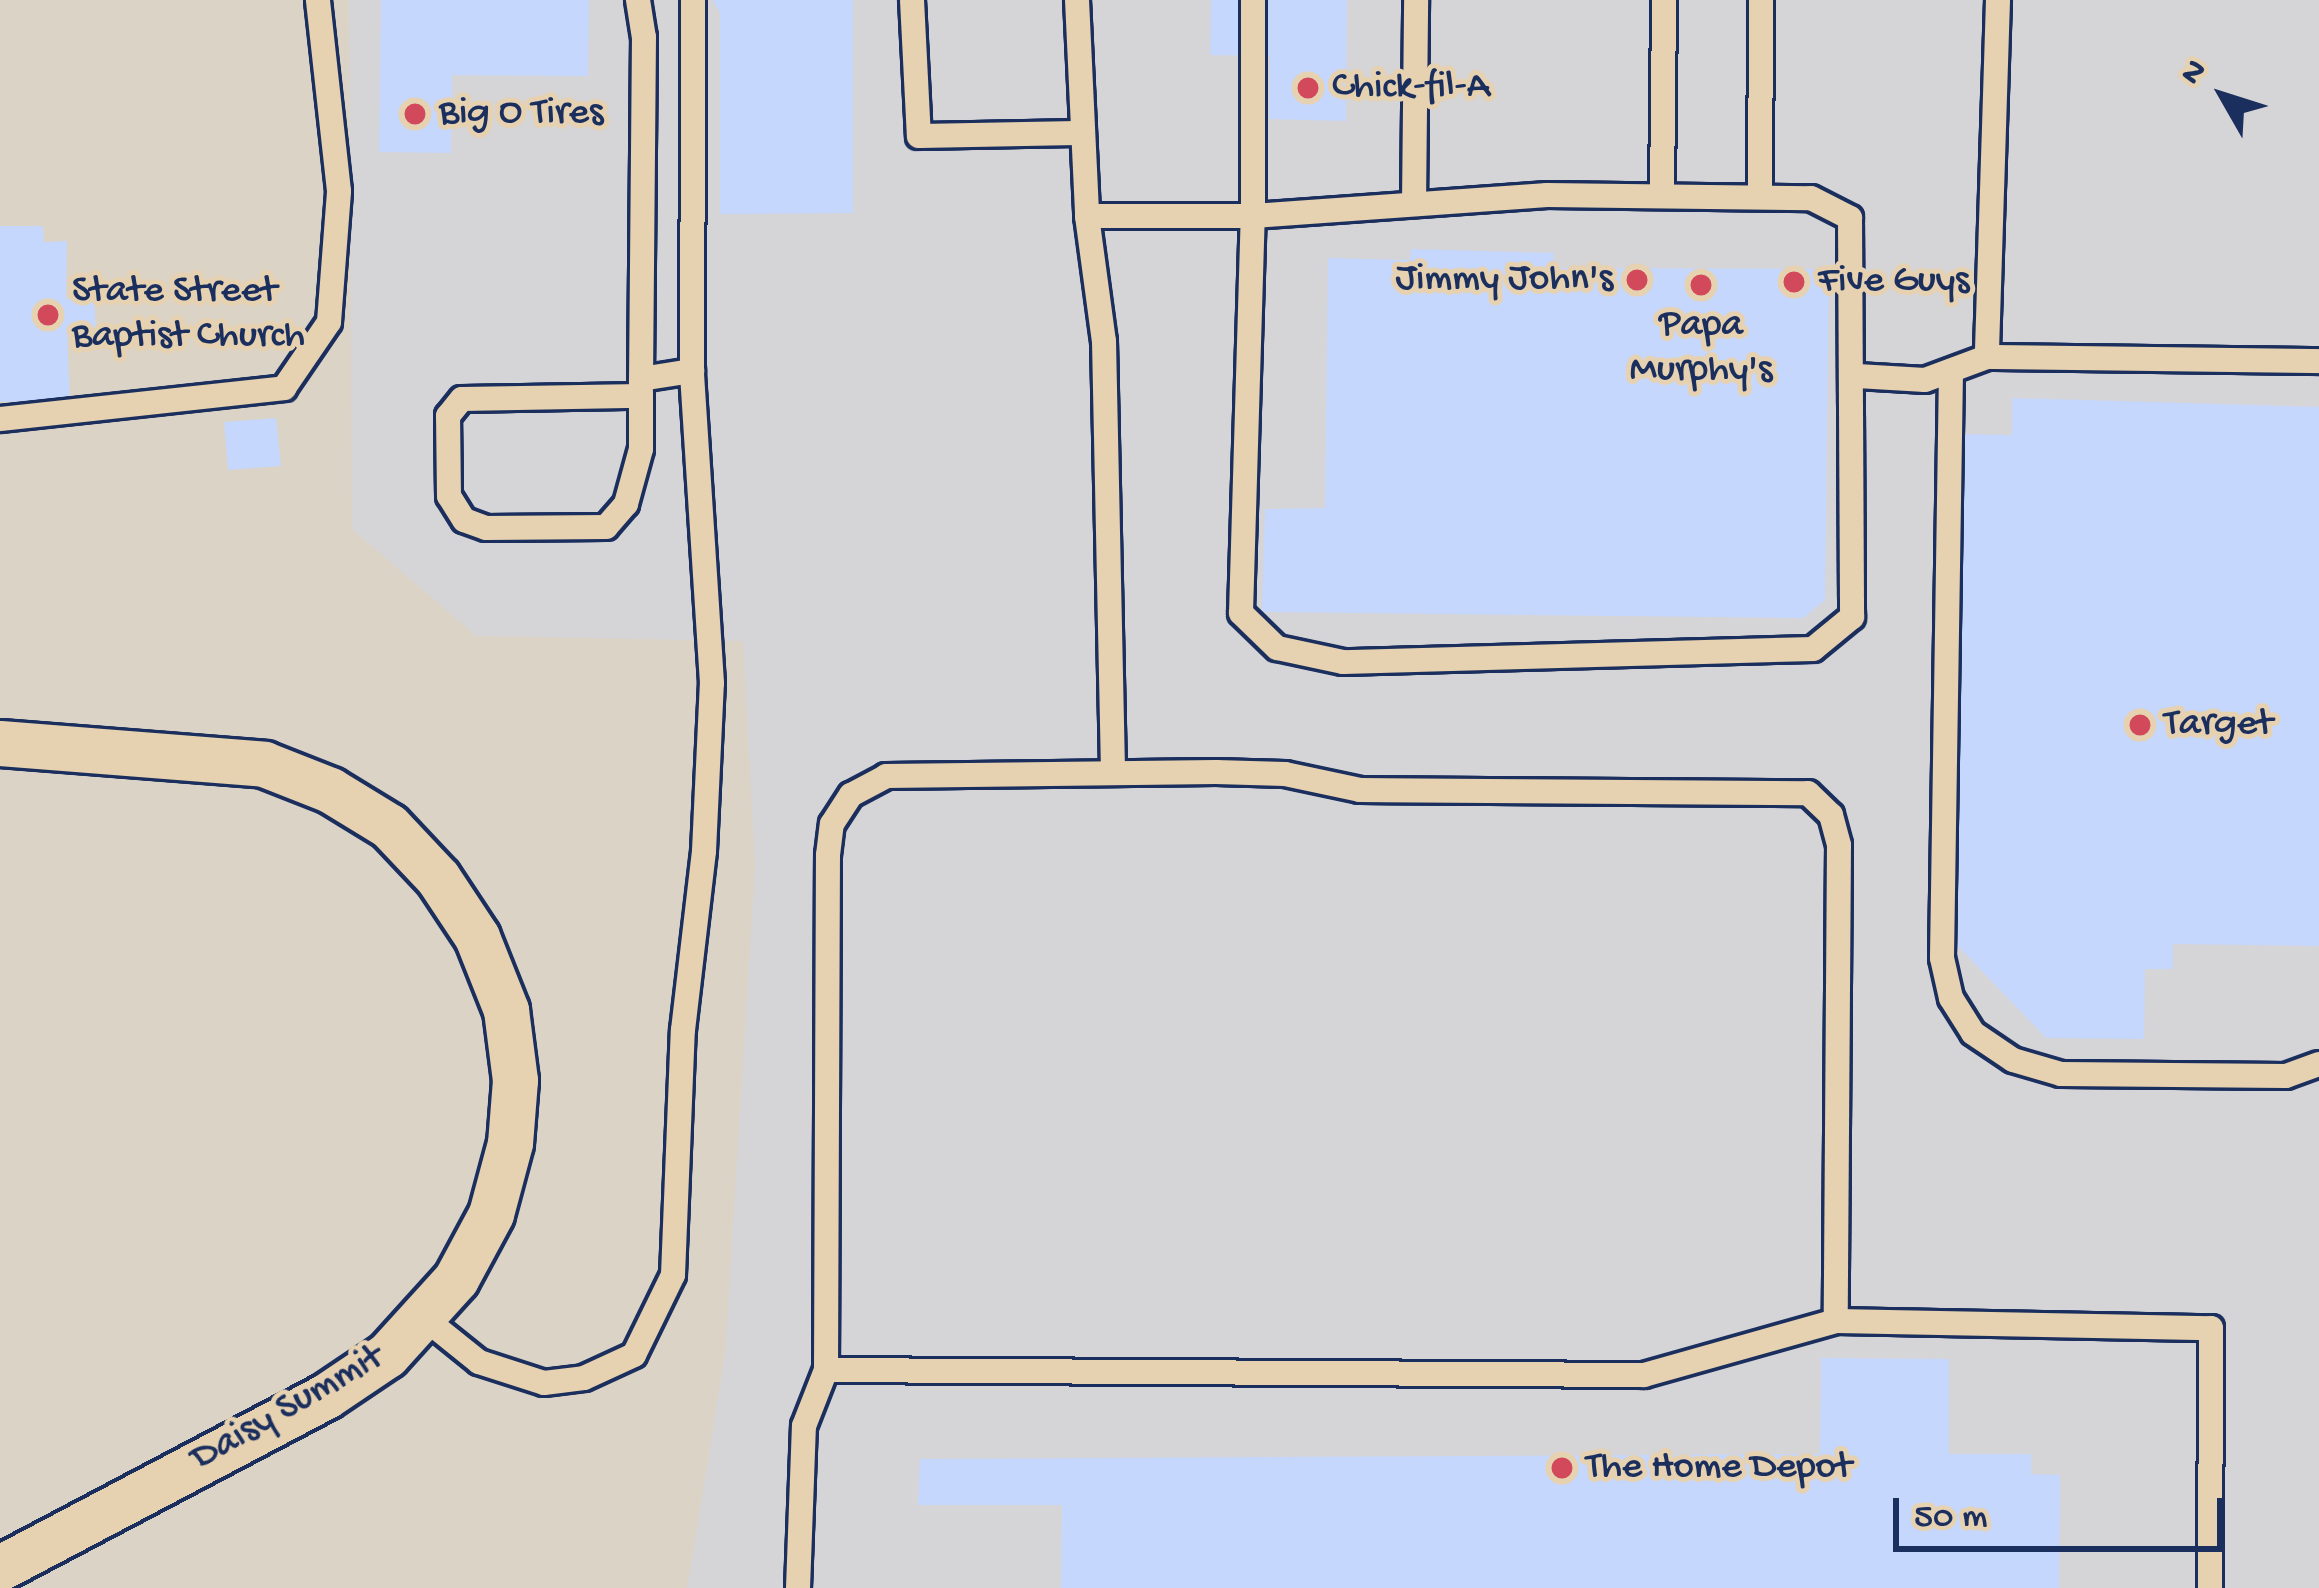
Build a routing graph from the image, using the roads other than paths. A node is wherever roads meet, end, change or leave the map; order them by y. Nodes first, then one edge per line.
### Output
1 (318, 0) edge
2 (638, 0) edge
3 (693, 0) edge
4 (911, 0) edge
5 (1077, 0) edge
6 (1252, 0) edge
7 (1416, 0) edge
8 (1664, 0) edge
9 (1761, 0) edge
10 (1998, 0) edge
11 (1078, 133) junction
12 (1662, 196) junction
13 (1760, 197) junction
14 (1414, 204) junction
15 (1253, 215) junction
16 (1087, 217) junction
17 (1988, 357) junction
18 (2319, 361) edge
19 (692, 371) junction
20 (1951, 371) junction
21 (1857, 376) junction
22 (641, 387) junction
23 (0, 418) edge
24 (0, 743) edge
25 (1113, 772) junction
26 (2319, 1064) edge
27 (423, 1317) junction
28 (1836, 1321) junction
29 (826, 1370) junction
30 (0, 1568) edge
31 (798, 1588) edge
32 (2210, 1588) edge

1 - 23 lane
2 - 22 lane
3 - 19 lane
4 - 11 lane
5 - 11 lane
6 - 15 lane
7 - 14 lane
8 - 12 lane
9 - 13 lane
10 - 17 lane
11 - 16 lane
12 - 13 lane
12 - 14 lane
13 - 21 lane
14 - 15 lane
15 - 16 lane
15 - 21 lane
16 - 25 lane
17 - 18 lane
17 - 20 lane
19 - 22 lane
19 - 27 lane
20 - 21 lane
20 - 26 lane
22 - 22 lane
24 - 27 street, Daisy Summit
25 - 28 lane
25 - 29 lane
27 - 30 street, Daisy Summit
28 - 29 lane
28 - 32 lane
29 - 31 lane

